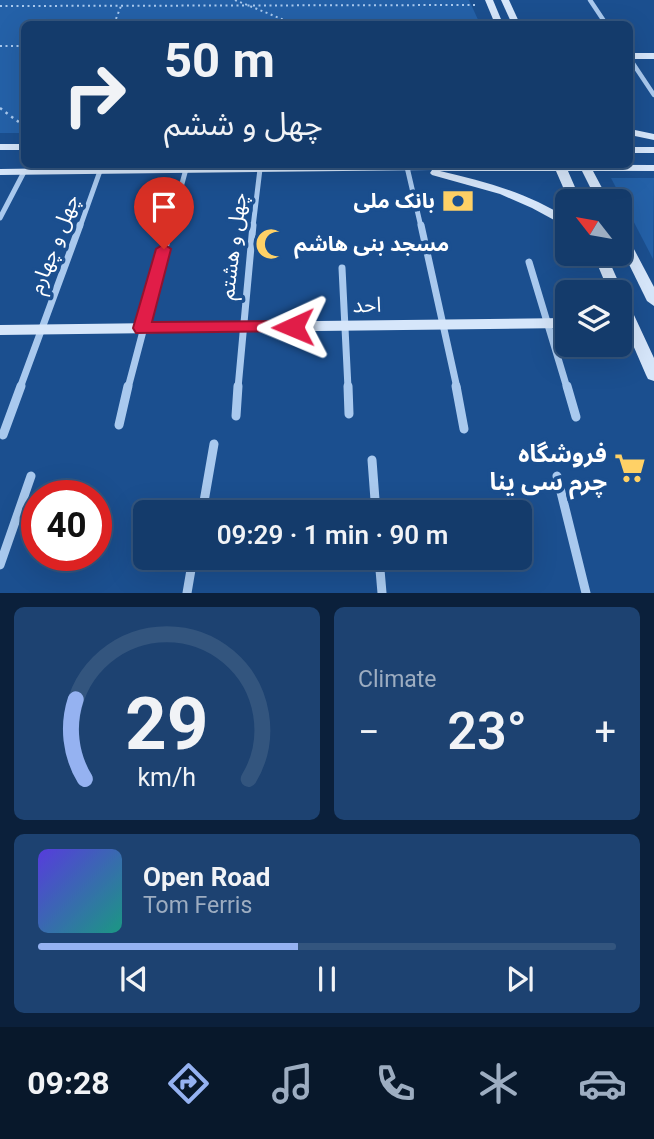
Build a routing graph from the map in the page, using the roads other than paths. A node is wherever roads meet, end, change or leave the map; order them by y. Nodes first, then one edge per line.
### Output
1 (505, 0) edge
2 (590, 0) edge
3 (490, 3) edge
4 (498, 21) edge
5 (515, 21) edge
6 (604, 21) edge
7 (654, 56) edge
8 (633, 58) edge
9 (633, 63) edge
10 (654, 95) edge
11 (633, 132) edge
12 (654, 136) edge
13 (0, 147) edge
14 (21, 147) edge
15 (633, 150) edge
16 (654, 150) edge
17 (633, 167) edge
18 (334, 168) edge
19 (407, 168) edge
20 (411, 168) edge
21 (561, 168) edge
22 (585, 168) edge
23 (654, 168) edge
24 (186, 169) junction
25 (260, 169) junction
26 (100, 171) junction
27 (0, 172) edge
28 (24, 172) junction
29 (570, 189) edge
30 (596, 189) edge
31 (555, 215) edge
32 (0, 218) edge
33 (632, 258) edge
34 (529, 262) dead end
35 (342, 268) dead end
36 (654, 302) edge
37 (547, 324) junction
38 (555, 324) edge
39 (445, 325) junction
40 (346, 326) junction
41 (241, 327) junction
42 (142, 328) junction
43 (0, 330) edge
44 (40, 330) junction
45 (632, 335) edge
46 (654, 375) edge
47 (349, 414) dead end
48 (236, 416) dead end
49 (576, 417) dead end
50 (119, 425) dead end
51 (464, 429) dead end
52 (3, 435) dead end
53 (214, 444) dead end
54 (372, 460) dead end
55 (557, 476) dead end
56 (32, 477) dead end
57 (204, 500) edge
58 (375, 500) edge
59 (0, 565) edge
60 (191, 570) edge
61 (380, 570) edge
62 (187, 593) edge
63 (382, 593) edge
64 (586, 593) edge

1 - 5 main road
2 - 6 street
3 - 4 main road
7 - 8 main road
9 - 10 street
11 - 12 main road
13 - 14 main road
15 - 16 main road
17 - 23 main road
18 - 25 main road
19 - 39 street
20 - 31 main road
21 - 29 main road
22 - 30 main road
24 - 25 main road
24 - 26 main road
24 - 42 street
25 - 41 street, چهل و هشتم
26 - 28 main road
26 - 44 street, چهل و چهارم
27 - 28 main road
28 - 32 street
33 - 36 main road
34 - 37 street
35 - 40 street
37 - 38 main road, احد
37 - 39 main road, احد
37 - 49 street
39 - 40 main road, احد
39 - 51 street
40 - 41 main road, احد
40 - 47 street
41 - 42 main road, احد
41 - 48 street, چهل و هشتم
42 - 44 main road, احد
42 - 50 street
43 - 44 main road, احد
44 - 52 street, چهل و چهارم
45 - 46 main road
53 - 57 street
54 - 58 street
55 - 64 street
56 - 59 street
60 - 62 street
61 - 63 street

